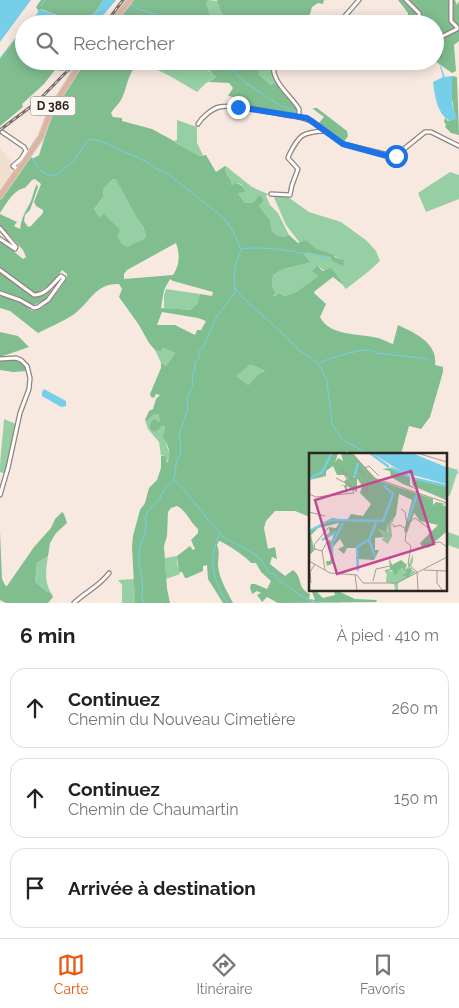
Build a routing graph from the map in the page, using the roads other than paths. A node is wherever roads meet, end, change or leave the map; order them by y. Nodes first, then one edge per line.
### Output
1 (130, 0) edge
2 (359, 0) edge
3 (406, 0) edge
4 (451, 0) edge
5 (118, 15) edge
6 (346, 15) edge
7 (419, 15) edge
8 (444, 36) edge
9 (76, 70) edge
10 (274, 70) edge
11 (298, 116) junction
12 (198, 124) dead end
13 (326, 131) junction
14 (2, 132) dead end
15 (459, 146) edge
16 (18, 171) junction
17 (271, 194) dead end
18 (0, 196) edge
19 (0, 228) edge
20 (0, 239) edge
21 (0, 270) edge
22 (0, 293) edge
23 (0, 359) edge
24 (0, 495) edge
25 (109, 573) dead end
26 (74, 603) edge

1 - 5 main road
2 - 6 street
3 - 7 street
4 - 8 street
9 - 16 main road, D 386
10 - 11 street
11 - 12 street
11 - 13 street
13 - 15 street
13 - 17 street
14 - 16 street
16 - 18 main road, D 386
19 - 20 street
21 - 22 street
23 - 24 street
25 - 26 street

